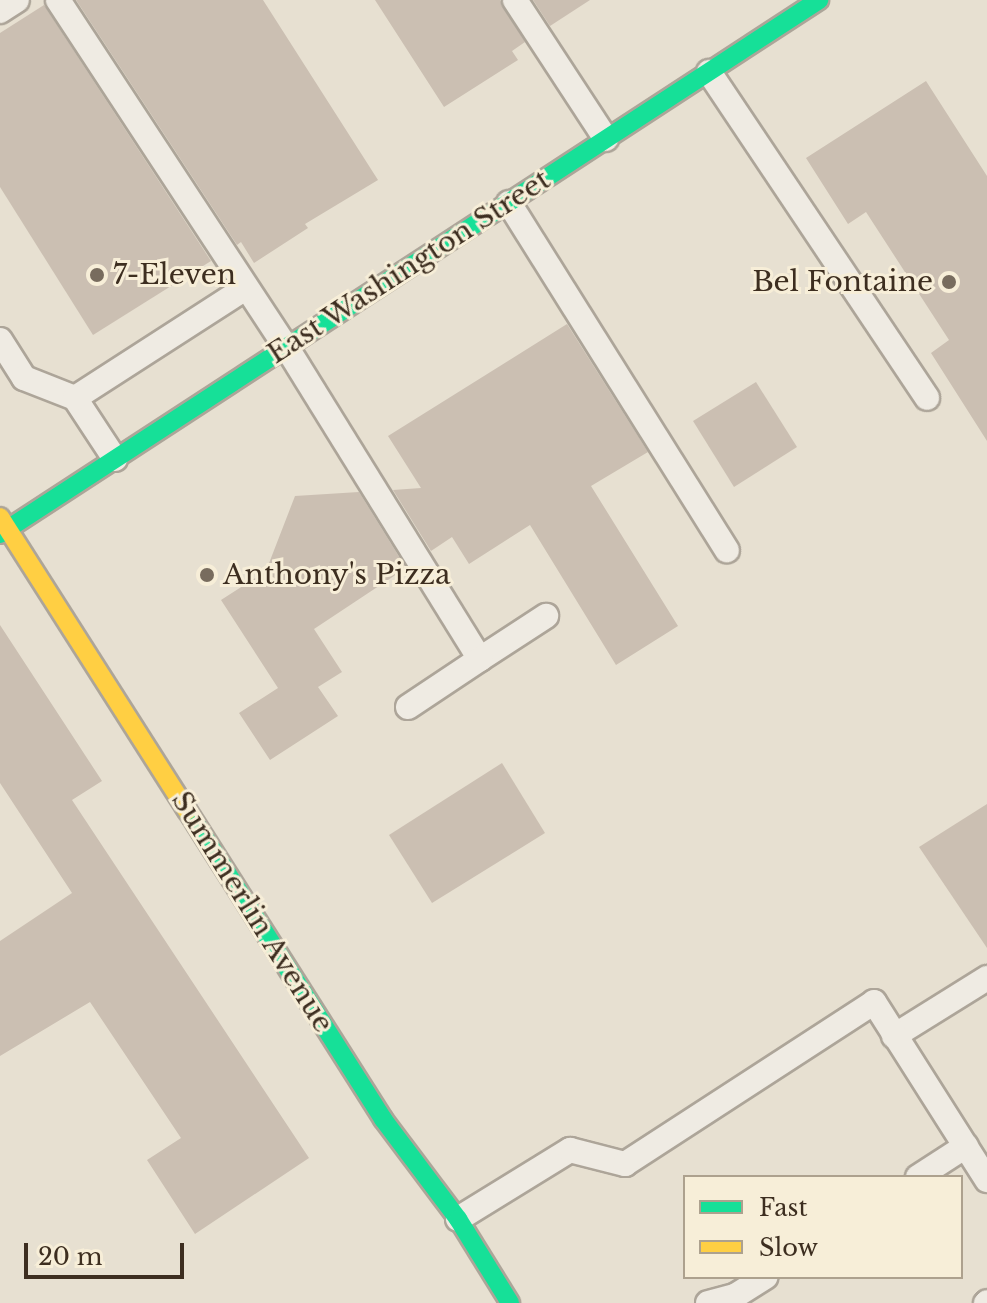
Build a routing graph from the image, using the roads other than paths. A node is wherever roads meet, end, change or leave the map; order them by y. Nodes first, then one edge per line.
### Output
1 (17, 0) edge
2 (58, 0) edge
3 (515, 0) edge
4 (769, 0) edge
5 (819, 0) edge
6 (0, 11) edge
7 (782, 23) junction
8 (709, 72) junction
9 (606, 139) junction
10 (509, 203) junction
11 (246, 288) junction
12 (0, 340) edge
13 (287, 348) junction
14 (75, 398) junction
15 (927, 398) dead end
16 (115, 459) junction
17 (3, 527) edge
18 (727, 550) dead end
19 (546, 616) dead end
20 (480, 659) junction
21 (408, 707) dead end
22 (987, 978) edge
23 (894, 1036) junction
24 (966, 1146) junction
25 (921, 1175) edge
26 (987, 1180) edge
27 (458, 1219) junction
28 (762, 1279) edge
29 (510, 1303) edge
30 (708, 1303) edge

1 - 6 lane
2 - 11 lane
3 - 9 lane
4 - 7 lane
5 - 7 street, East Washington Street
7 - 8 street, East Washington Street
8 - 9 street, East Washington Street
8 - 15 lane
9 - 10 street, East Washington Street
10 - 13 street, East Washington Street
10 - 18 lane
11 - 13 lane
11 - 14 lane
12 - 14 lane
13 - 16 street, East Washington Street
13 - 20 lane
14 - 16 lane
16 - 17 street, East Washington Street
17 - 27 street, Summerlin Avenue
19 - 20 lane
20 - 21 lane
22 - 23 lane
23 - 24 lane
23 - 27 lane
24 - 25 lane
24 - 26 lane
27 - 29 street, Summerlin Avenue
28 - 30 lane

